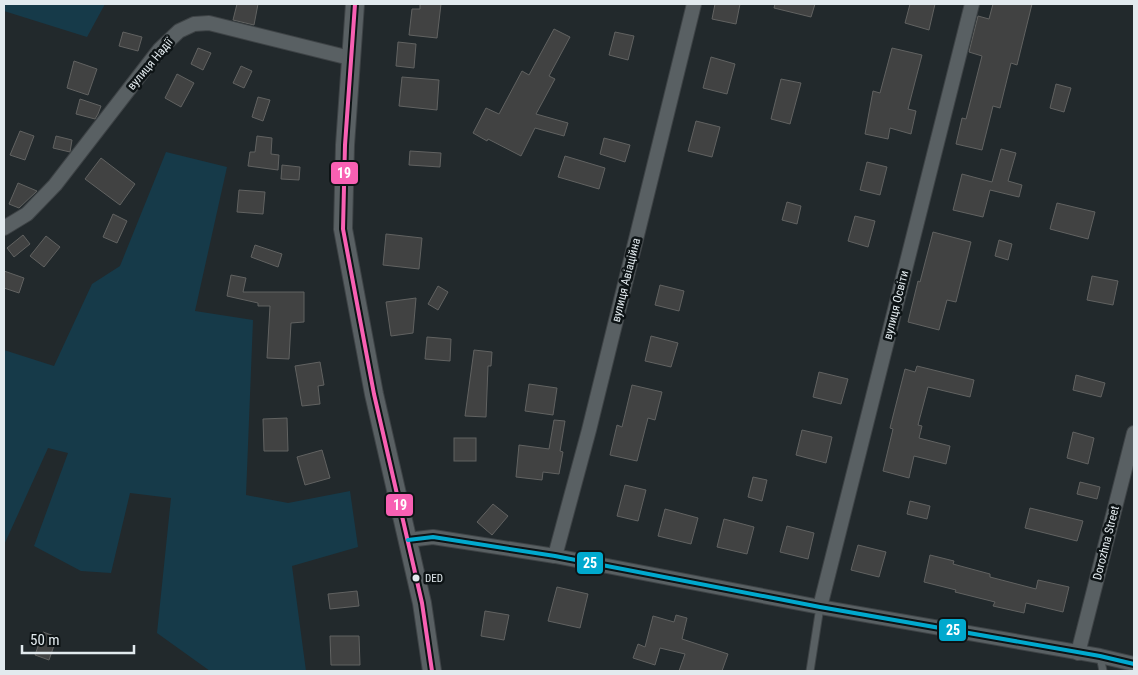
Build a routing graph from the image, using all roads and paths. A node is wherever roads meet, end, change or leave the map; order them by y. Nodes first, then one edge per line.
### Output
1 (355, 4) edge
2 (694, 4) edge
3 (972, 4) edge
4 (350, 58) junction
5 (4, 228) edge
6 (1134, 433) edge
7 (408, 540) junction
8 (555, 556) junction
9 (820, 607) junction
10 (1078, 653) junction
11 (1100, 656) junction
12 (1134, 664) edge
13 (432, 671) edge
14 (810, 671) edge
15 (1103, 671) edge

1 - 4 street
2 - 8 street, вулиця Авіаційна
3 - 9 street, вулиця Освіти
4 - 5 street, вулиця Надії
4 - 7 street
6 - 10 street, Dorozhna Street
7 - 8 street
7 - 13 street
8 - 9 street
9 - 10 street
9 - 14 lane
10 - 11 street
11 - 12 street
11 - 15 lane

